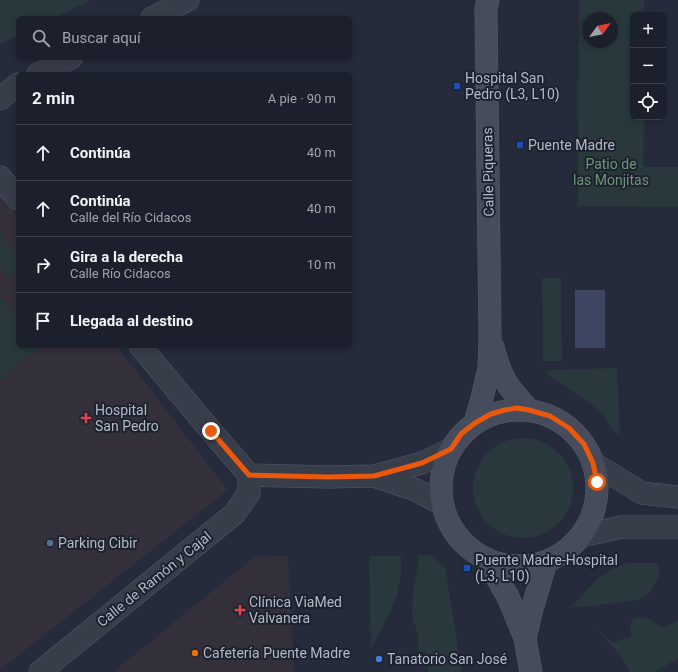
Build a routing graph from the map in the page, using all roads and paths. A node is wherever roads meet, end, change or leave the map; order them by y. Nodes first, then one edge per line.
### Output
1 (188, 0) edge
2 (486, 3) edge
3 (156, 16) edge
4 (67, 60) edge
5 (42, 72) edge
6 (16, 85) edge
7 (16, 86) edge
8 (0, 91) edge
9 (0, 98) edge
10 (0, 177) edge
11 (16, 197) edge
12 (490, 334) junction
13 (142, 348) edge
14 (529, 410) junction
15 (475, 423) junction
16 (451, 449) junction
17 (593, 463) junction
18 (249, 475) junction
19 (374, 476) junction
20 (678, 497) edge
21 (442, 504) junction
22 (678, 527) edge
23 (581, 536) junction
24 (487, 560) junction
25 (546, 562) junction
26 (525, 638) junction
27 (40, 672) edge
28 (531, 672) edge

1 - 3 street
2 - 12 street, Calle Piqueras
4 - 5 street
6 - 8 street
7 - 9 street
10 - 11 street
12 - 14 street, Calle Piqueras
12 - 15 street, Calle Piqueras
13 - 18 street
14 - 15 street
14 - 17 street
15 - 16 street
16 - 19 street
16 - 21 street
17 - 20 street
17 - 23 street
18 - 19 street
18 - 27 street, Calle de Ramón y Cajal
19 - 21 street
21 - 24 street
22 - 23 street
23 - 25 street
24 - 25 street
24 - 26 street
25 - 26 street
26 - 28 street

